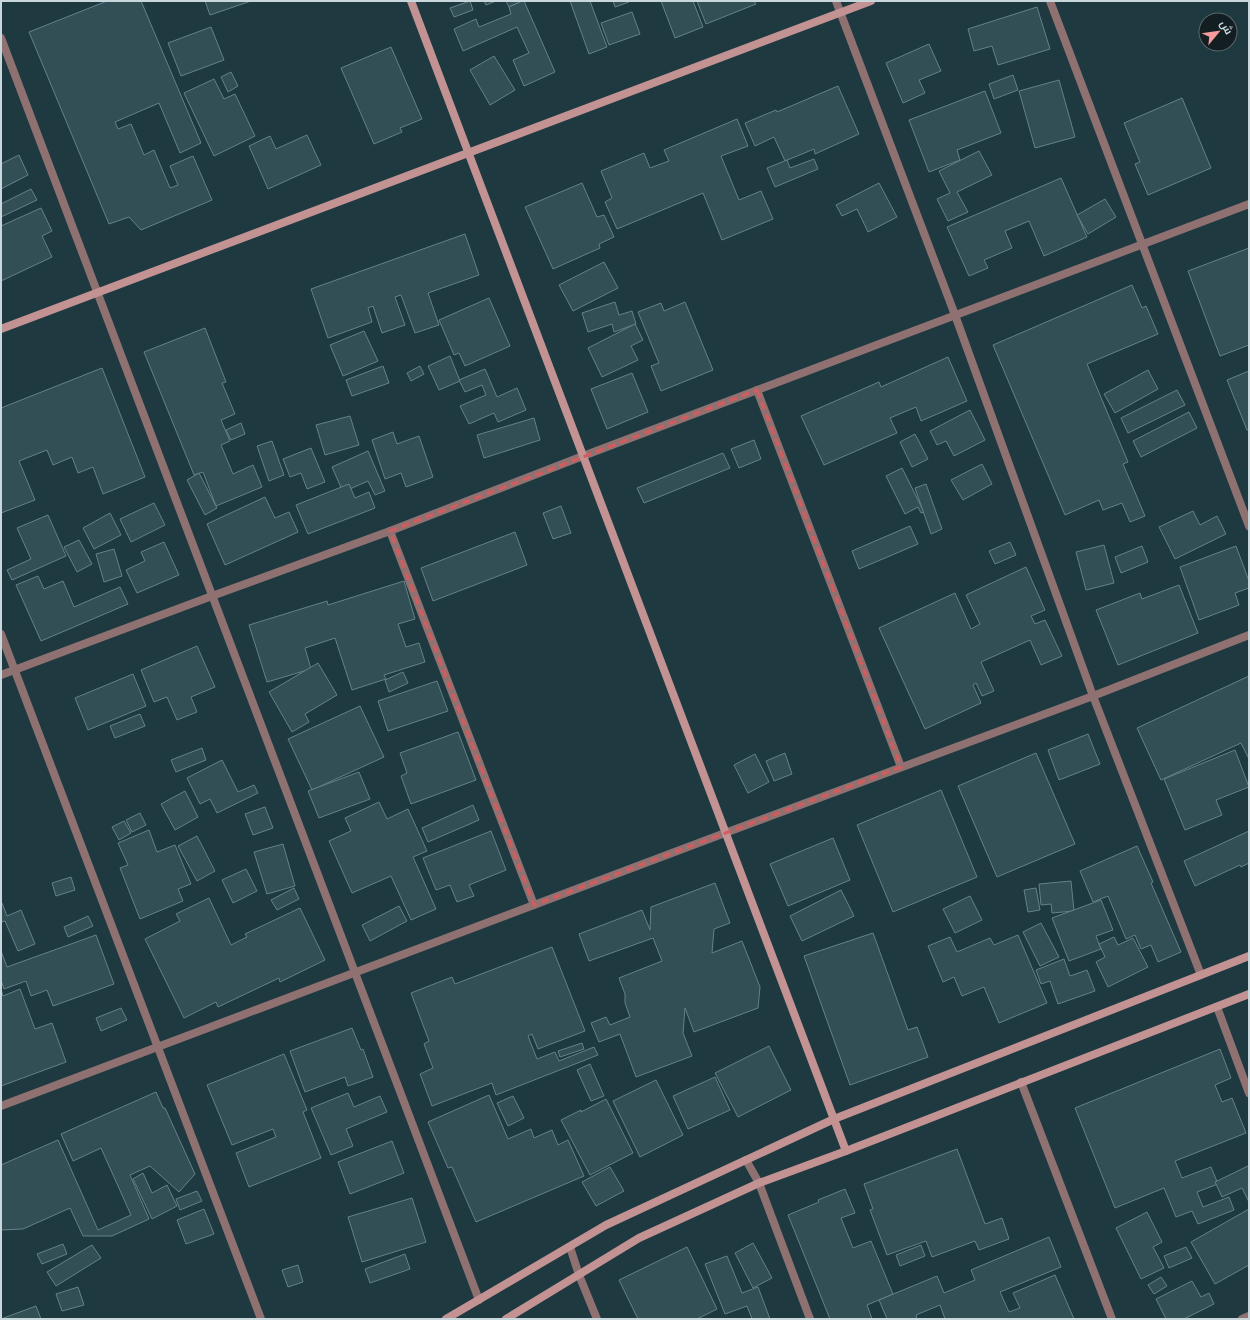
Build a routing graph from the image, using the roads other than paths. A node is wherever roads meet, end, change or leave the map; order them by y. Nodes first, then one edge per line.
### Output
1 (411, 1) edge
2 (836, 1) edge
3 (871, 1) edge
4 (1050, 1) edge
5 (840, 12) junction
6 (1, 38) edge
7 (468, 153) junction
8 (1249, 204) edge
9 (1142, 245) junction
10 (98, 293) junction
11 (955, 315) junction
12 (1, 329) edge
13 (757, 390) junction
14 (582, 456) junction
15 (1249, 526) edge
16 (390, 531) junction
17 (212, 596) junction
18 (1, 634) edge
19 (1249, 635) edge
20 (15, 670) junction
21 (1, 676) edge
22 (1093, 696) junction
23 (901, 767) junction
24 (726, 833) junction
25 (534, 905) junction
26 (1249, 956) edge
27 (355, 972) junction
28 (1201, 975) junction
29 (1249, 994) edge
30 (1217, 1007) junction
31 (158, 1047) junction
32 (1021, 1082) junction
33 (1249, 1093) edge
34 (1, 1106) edge
35 (834, 1119) junction
36 (846, 1151) junction
37 (746, 1160) junction
38 (759, 1183) junction
39 (570, 1247) junction
40 (579, 1275) junction
41 (479, 1300) junction
42 (1249, 1316) edge
43 (261, 1319) edge
44 (446, 1319) edge
45 (506, 1319) edge
46 (597, 1319) edge
47 (810, 1319) edge
48 (1112, 1319) edge
49 (1242, 1319) edge

1 - 7 street
2 - 5 street
3 - 5 street
4 - 9 street
5 - 7 street
5 - 11 street
6 - 10 street
7 - 10 street
7 - 14 street
8 - 9 street
9 - 11 street
9 - 15 street
10 - 12 street
10 - 17 street
11 - 13 street
11 - 22 street
13 - 14 street
13 - 23 street
14 - 16 street
14 - 24 street
16 - 17 street
16 - 25 street
17 - 20 street
17 - 27 street
18 - 20 street
19 - 22 street
20 - 21 street
20 - 31 street
22 - 23 street
22 - 28 street
23 - 24 street
24 - 25 street
24 - 35 street
25 - 27 street
26 - 28 street
27 - 31 street
27 - 41 street
28 - 35 street
29 - 30 street
30 - 32 street
30 - 33 street
31 - 34 street
31 - 43 street
32 - 36 street
32 - 48 street
35 - 36 street
35 - 37 street
36 - 38 street
37 - 38 street
37 - 39 street
38 - 40 street
38 - 47 street
39 - 40 street
39 - 41 street
40 - 45 street
40 - 46 street
41 - 44 street
42 - 49 street

